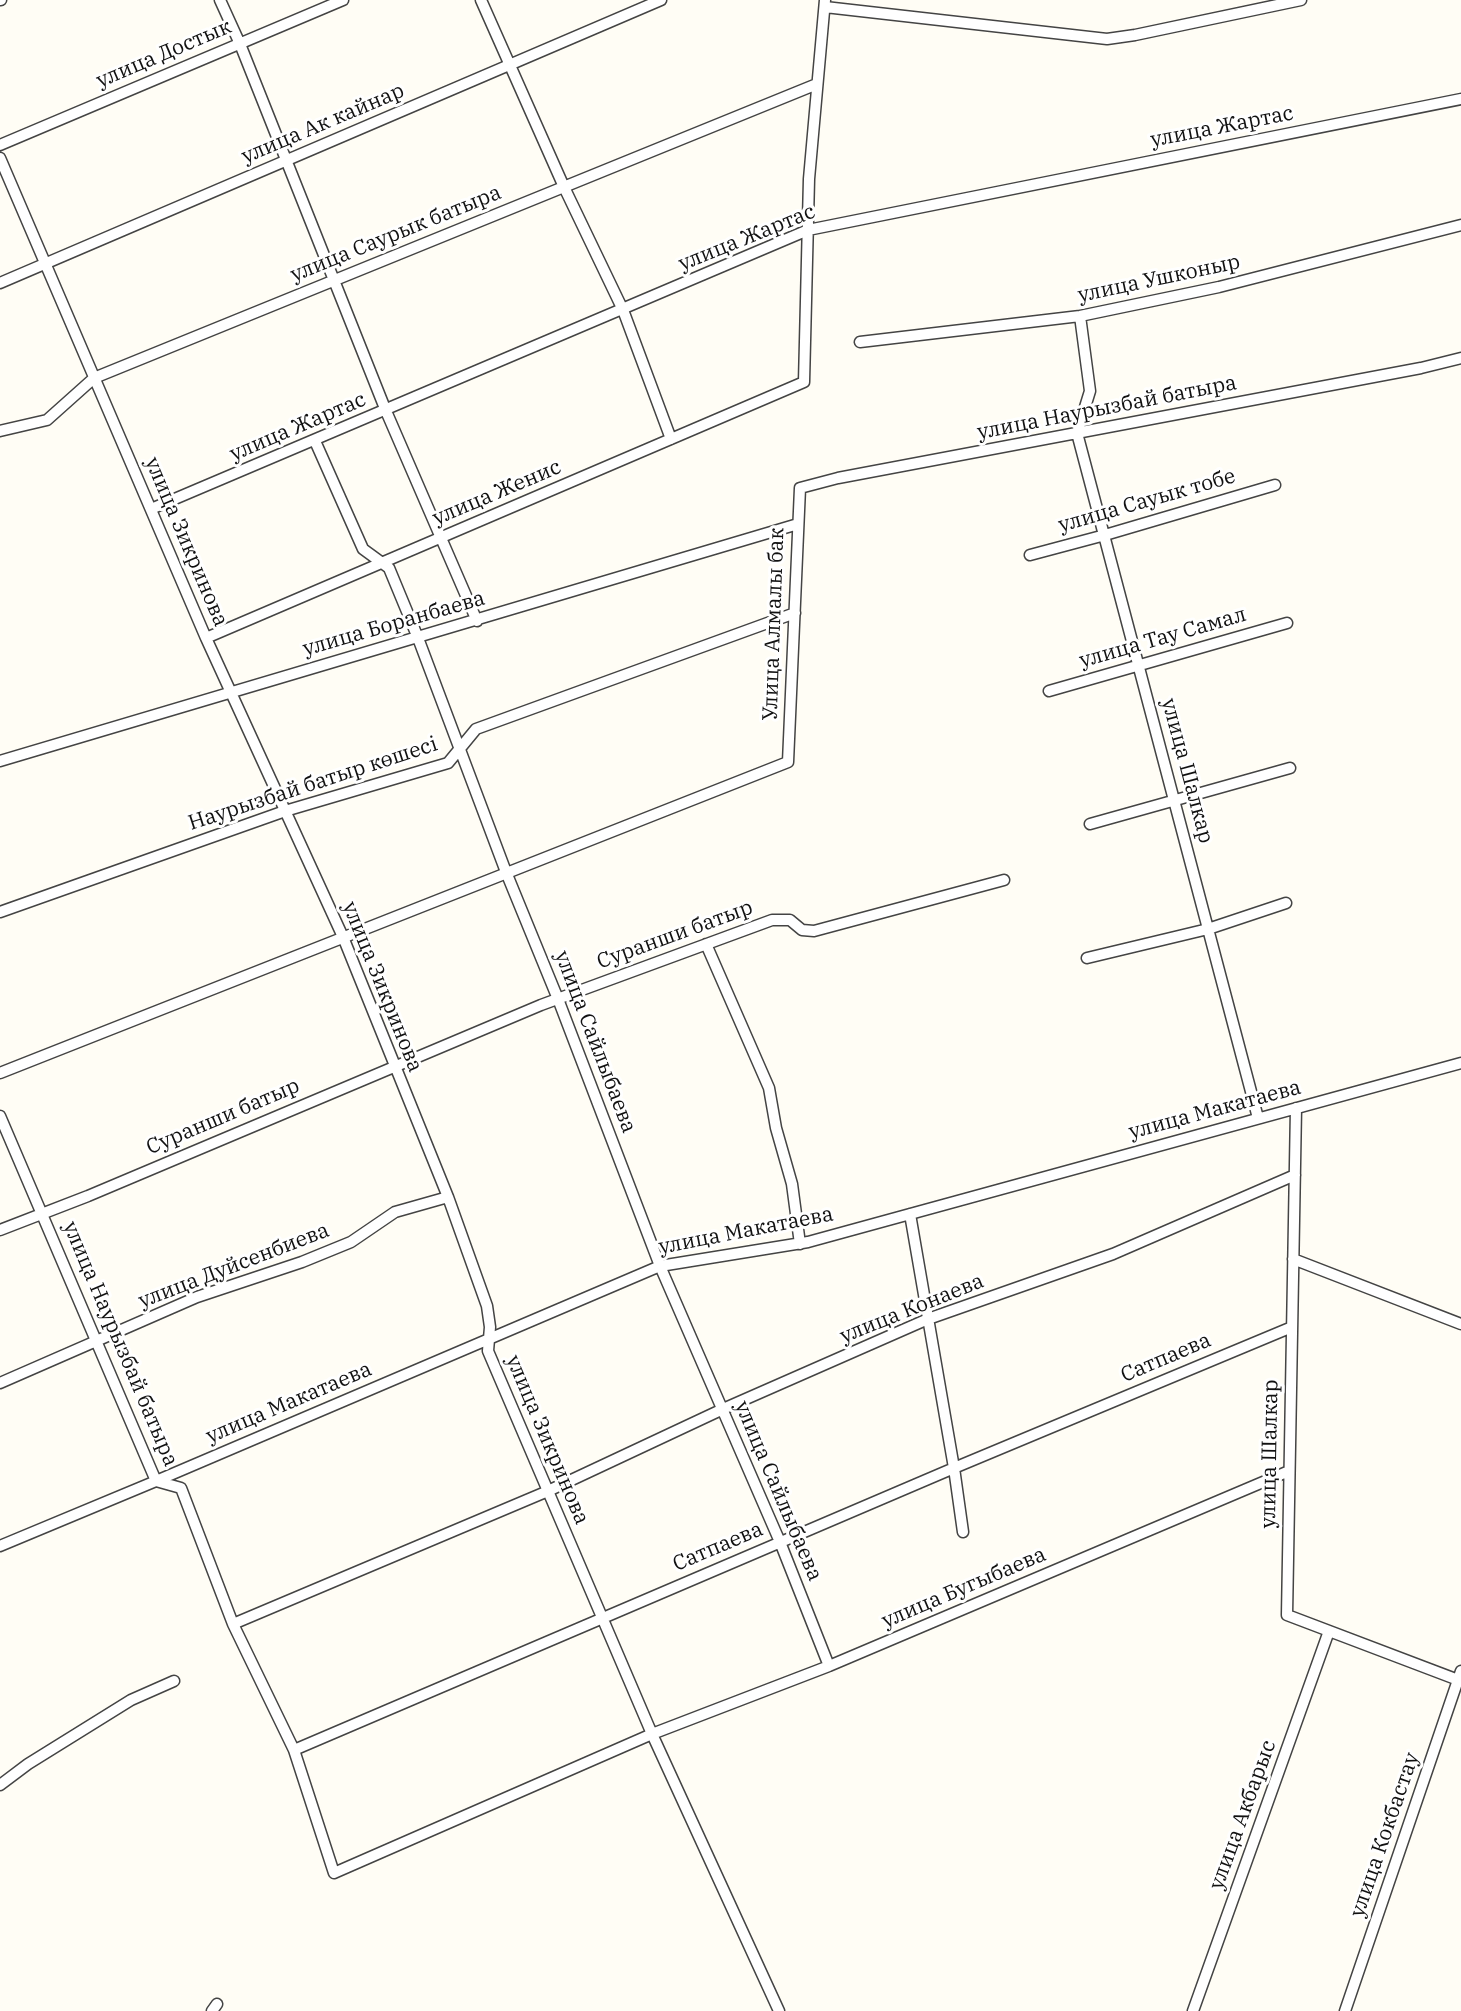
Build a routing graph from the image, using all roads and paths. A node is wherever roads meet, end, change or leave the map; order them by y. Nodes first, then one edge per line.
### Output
1 (220, 0) edge
2 (343, 0) edge
3 (482, 0) edge
4 (661, 0) edge
5 (1300, 0) edge
6 (825, 3) edge
7 (240, 44) junction
8 (509, 65) junction
9 (817, 84) junction
10 (1461, 99) edge
11 (0, 145) edge
12 (0, 159) edge
13 (285, 161) junction
14 (564, 187) junction
15 (1461, 225) edge
16 (808, 230) junction
17 (45, 264) junction
18 (334, 280) junction
19 (0, 282) edge
20 (623, 310) junction
21 (1080, 316) junction
22 (860, 342) dead end
23 (1461, 358) edge
24 (94, 378) junction
25 (386, 411) junction
26 (0, 431) edge
27 (1077, 433) junction
28 (671, 439) junction
29 (315, 441) junction
30 (1275, 485) dead end
31 (800, 488) joint
32 (151, 509) junction
33 (798, 524) junction
34 (1105, 535) junction
35 (441, 538) junction
36 (1030, 555) dead end
37 (383, 563) junction
38 (795, 613) junction
39 (477, 621) junction
40 (1287, 623) dead end
41 (418, 638) junction
42 (206, 639) junction
43 (1140, 666) junction
44 (1049, 690) dead end
45 (231, 692) junction
46 (459, 749) junction
47 (0, 761) edge
48 (1290, 768) dead end
49 (1175, 800) junction
50 (285, 811) junction
51 (1090, 824) dead end
52 (506, 873) junction
53 (1004, 880) dead end
54 (1286, 903) dead end
55 (0, 912) edge
56 (1209, 929) junction
57 (343, 937) junction
58 (706, 944) junction
59 (1087, 958) dead end
60 (558, 999) junction
61 (1461, 1063) edge
62 (394, 1067) junction
63 (0, 1073) edge
64 (1296, 1108) junction
65 (0, 1116) edge
66 (1258, 1118) junction
67 (1295, 1175) junction
68 (447, 1197) junction
69 (43, 1213) junction
70 (910, 1214) junction
71 (0, 1230) edge
72 (800, 1244) junction
73 (1293, 1259) junction
74 (660, 1266) junction
75 (928, 1319) junction
76 (1461, 1324) edge
77 (1292, 1327) junction
78 (489, 1339) junction
79 (96, 1342) junction
80 (0, 1383) edge
81 (723, 1409) junction
82 (954, 1468) junction
83 (1289, 1471) junction
84 (156, 1481) junction
85 (548, 1491) junction
86 (963, 1532) dead end
87 (780, 1542) junction
88 (0, 1546) edge
89 (603, 1619) junction
90 (233, 1624) junction
91 (1329, 1631) junction
92 (829, 1666) junction
93 (1460, 1678) edge
94 (174, 1682) dead end
95 (652, 1734) junction
96 (294, 1750) junction
97 (0, 1785) edge
98 (334, 1873) joint
99 (779, 2011) edge
100 (1193, 2011) edge
101 (1345, 2011) edge

1 - 7 street
2 - 7 street, улица Достык
3 - 8 street
4 - 8 street, улица Ак кайнар
5 - 6 street
6 - 9 street
7 - 11 street, улица Достык
7 - 13 street
8 - 13 street, улица Ак кайнар
8 - 14 street
9 - 14 street, улица Саурык батыра
9 - 16 street
10 - 16 street, улица Жартас
12 - 17 street, улица Зикринова
13 - 17 street, улица Ак кайнар
13 - 18 street
14 - 18 street, улица Саурык батыра
14 - 20 street
15 - 21 street, улица Ушконыр
16 - 20 street, улица Жартас
16 - 28 street, улица Женис
17 - 19 street, улица Ак кайнар
17 - 24 street, улица Зикринова
18 - 24 street, улица Саурык батыра
18 - 25 street
20 - 25 street, улица Жартас
20 - 28 street
21 - 22 street, улица Ушконыр
21 - 27 street
23 - 27 street, улица Наурызбай батыра
24 - 26 street, улица Саурык батыра
24 - 32 street, улица Зикринова
25 - 29 street, улица Жартас
25 - 35 street
27 - 31 street, улица Наурызбай батыра
27 - 34 street, улица Шалкар
28 - 35 street, улица Женис
29 - 32 street, улица Жартас
29 - 37 street, улица Сайлыбаева
30 - 34 street, улица Сауык тобе
31 - 33 street, Улица Алмалы бак
32 - 42 street, улица Зикринова
33 - 38 street, Улица Алмалы бак
33 - 39 street, улица Боранбаева
34 - 36 street, улица Сауык тобе
34 - 43 street, улица Шалкар
35 - 37 street, улица Женис
35 - 39 street
37 - 41 street, улица Сайлыбаева
37 - 42 street, улица Женис
38 - 46 street, Наурызбай батыр көшесі
38 - 52 street, Улица Алмалы бак
39 - 41 street, улица Боранбаева
40 - 43 street, улица Тау Самал
41 - 45 street, улица Боранбаева
41 - 46 street, улица Сайлыбаева
42 - 45 street, улица Зикринова
43 - 44 street, улица Тау Самал
43 - 49 street, улица Шалкар
45 - 47 street, улица Боранбаева
45 - 50 street, улица Зикринова
46 - 50 street, Наурызбай батыр көшесі
46 - 52 street, улица Сайлыбаева
48 - 49 street
49 - 51 street
49 - 56 street, улица Шалкар
50 - 55 street, Наурызбай батыр көшесі
50 - 57 street, улица Зикринова
52 - 57 street
52 - 60 street, улица Сайлыбаева
53 - 58 street, Суранши батыр
54 - 56 street
56 - 59 street
56 - 66 street, улица Шалкар
57 - 62 street, улица Зикринова
57 - 63 street
58 - 60 street, Суранши батыр
58 - 72 street
60 - 62 street, Суранши батыр
60 - 74 street, улица Сайлыбаева
61 - 64 street, улица Макатаева
62 - 68 street, улица Зикринова
62 - 69 street, Суранши батыр
64 - 66 street, улица Макатаева
64 - 67 street, улица Шалкар
65 - 69 street, улица Наурызбай батыра
66 - 70 street, улица Макатаева
67 - 73 street, улица Шалкар
67 - 75 street, улица Конаева
68 - 78 street, улица Зикринова
68 - 79 street, улица Дуйсенбиева
69 - 71 street, Суранши батыр
69 - 79 street, улица Наурызбай батыра
70 - 72 street, улица Макатаева
70 - 75 street
72 - 74 street, улица Макатаева
73 - 76 street
73 - 77 street, улица Шалкар
74 - 78 street, улица Макатаева
74 - 81 street, улица Сайлыбаева
75 - 81 street, улица Конаева
75 - 82 street
77 - 82 street, Сатпаева
77 - 83 street, улица Шалкар
78 - 84 street, улица Макатаева
78 - 85 street, улица Зикринова
79 - 80 street, улица Дуйсенбиева
79 - 84 street, улица Наурызбай батыра
81 - 85 street, улица Конаева
81 - 87 street, улица Сайлыбаева
82 - 86 street
82 - 87 street, Сатпаева
83 - 91 street, улица Шалкар
83 - 92 street, улица Бугыбаева
84 - 88 street, улица Макатаева
84 - 90 street, улица Наурызбай батыра
85 - 89 street, улица Зикринова
85 - 90 street, улица Конаева
87 - 89 street, Сатпаева
87 - 92 street, улица Сайлыбаева
89 - 95 street, улица Зикринова
89 - 96 street, Сатпаева
90 - 96 street, улица Наурызбай батыра
91 - 93 street, улица Шалкар
91 - 100 street, улица Акбарыс
92 - 95 street, улица Бугыбаева
93 - 101 street, улица Кокбастау
94 - 97 street
95 - 98 street, улица Бугыбаева
95 - 99 street, улица Зикринова
96 - 98 street, улица Наурызбай батыра

